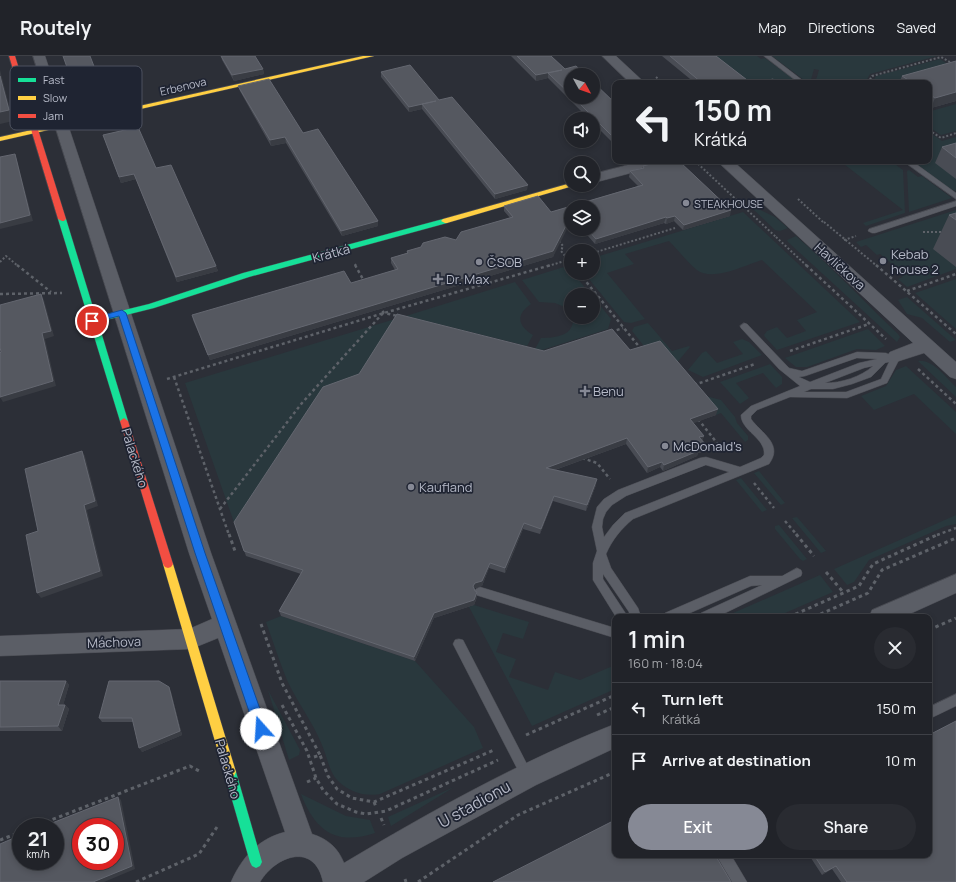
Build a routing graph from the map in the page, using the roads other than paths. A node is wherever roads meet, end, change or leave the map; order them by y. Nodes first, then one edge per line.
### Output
1 (12, 56) edge
2 (39, 56) edge
3 (371, 56) edge
4 (608, 56) edge
5 (767, 56) edge
6 (353, 58) edge
7 (15, 66) edge
8 (42, 66) edge
9 (635, 80) edge
10 (799, 80) edge
11 (142, 108) edge
12 (46, 130) edge
13 (63, 130) edge
14 (35, 132) junction
15 (0, 139) edge
16 (649, 164) edge
17 (727, 164) edge
18 (911, 164) edge
19 (600, 177) edge
20 (564, 187) edge
21 (956, 197) edge
22 (956, 203) edge
23 (872, 231) dead end
24 (122, 313) junction
25 (92, 321) junction
26 (744, 326) dead end
27 (926, 345) junction
28 (890, 354) junction
29 (786, 370) junction
30 (956, 372) edge
31 (796, 380) junction
32 (810, 386) junction
33 (787, 395) junction
34 (740, 471) junction
35 (602, 553) junction
36 (797, 573) dead end
37 (781, 580) junction
38 (956, 583) edge
39 (480, 592) dead end
40 (620, 614) edge
41 (635, 614) edge
42 (676, 614) edge
43 (712, 614) edge
44 (887, 614) edge
45 (224, 624) junction
46 (612, 632) edge
47 (191, 639) junction
48 (459, 644) dead end
49 (0, 646) edge
50 (956, 700) edge
51 (932, 712) edge
52 (612, 737) edge
53 (527, 776) junction
54 (303, 844) junction
55 (725, 858) edge
56 (250, 872) edge
57 (338, 882) edge
58 (740, 882) edge

1 - 7 street, Palackého
2 - 8 street
3 - 6 street, Erbenova
4 - 9 street
5 - 10 lane
6 - 11 street, Erbenova
12 - 14 street, Erbenova
13 - 24 street
14 - 15 street, Erbenova
14 - 25 street, Palackého
16 - 19 street
17 - 27 street, Havlíčkova
18 - 21 lane
20 - 24 street, Krátká
22 - 23 lane
24 - 25 street, Krátká
24 - 45 street
25 - 47 street, Palackého
26 - 29 lane
27 - 28 street
27 - 30 street, Havlíčkova
28 - 29 lane
28 - 32 lane
28 - 33 lane
29 - 31 lane
31 - 32 lane
31 - 33 lane
32 - 33 lane
33 - 34 lane
34 - 35 lane
34 - 35 lane
35 - 40 lane
35 - 41 lane
36 - 37 lane
37 - 42 lane
37 - 43 lane
38 - 44 street
39 - 46 lane
45 - 47 street, Máchova
45 - 54 street
47 - 49 street, Máchova
47 - 56 street, Palackého
48 - 53 lane
50 - 51 lane
52 - 53 street, U stadionu
53 - 57 street, U stadionu
54 - 56 street, U stadionu
54 - 57 street, U stadionu
55 - 58 lane

